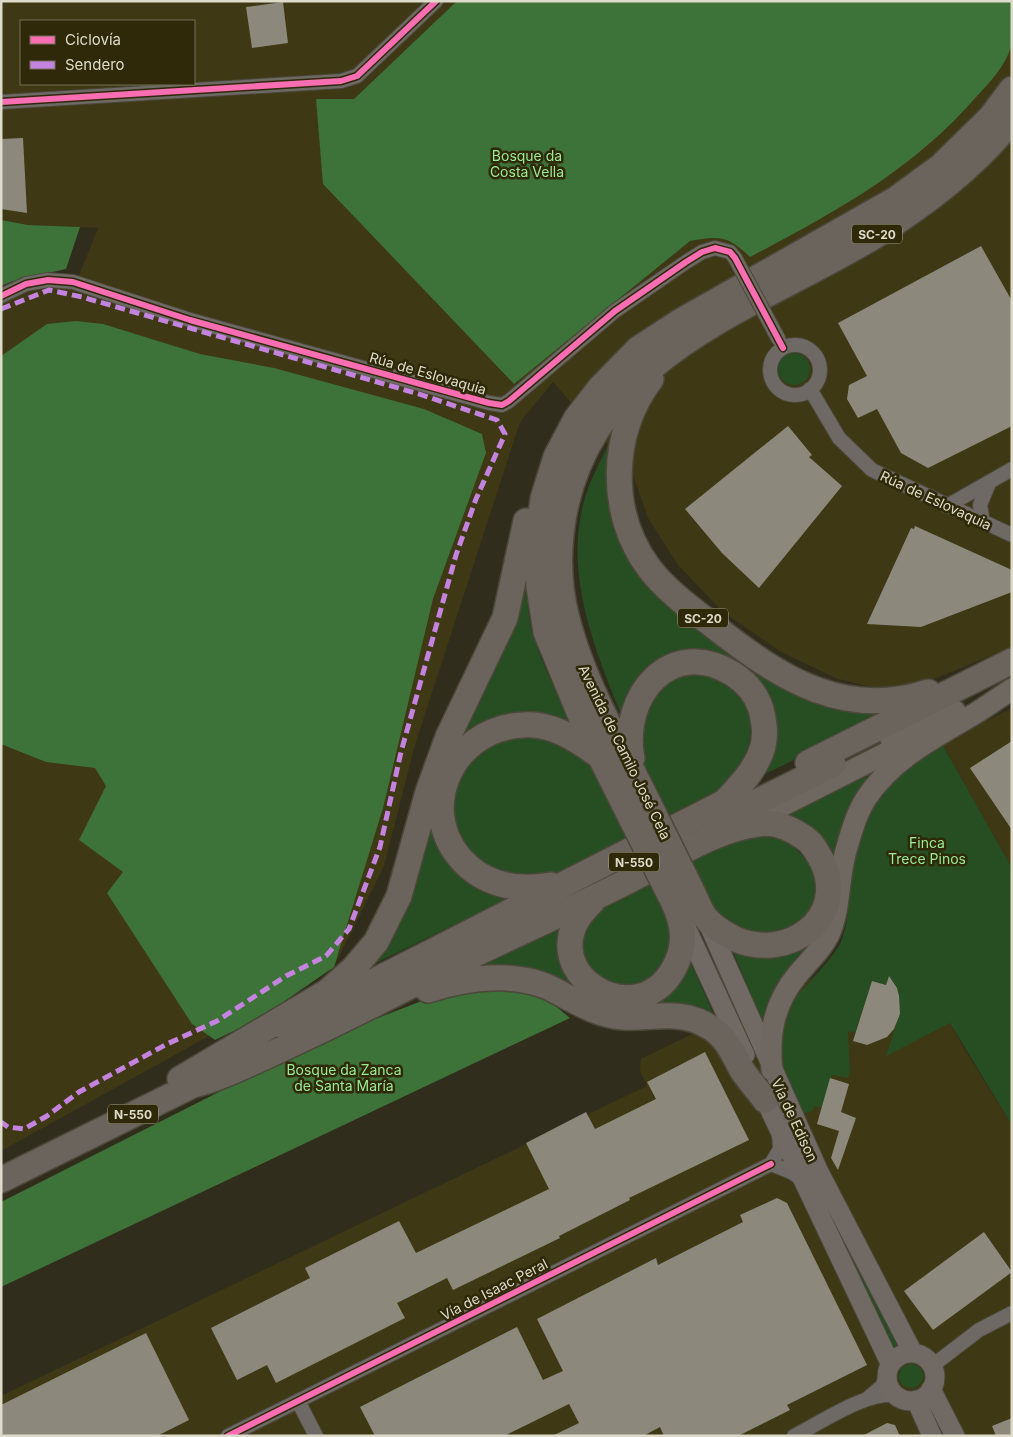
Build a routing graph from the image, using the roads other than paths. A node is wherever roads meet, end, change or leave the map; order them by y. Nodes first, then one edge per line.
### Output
1 (436, 1) edge
2 (1012, 89) edge
3 (1, 102) edge
4 (1012, 120) edge
5 (1, 296) edge
6 (781, 344) junction
7 (655, 364) junction
8 (810, 389) junction
9 (556, 457) junction
10 (1012, 469) edge
11 (983, 486) junction
12 (947, 506) junction
13 (966, 514) junction
14 (982, 522) junction
15 (1012, 535) edge
16 (1012, 661) edge
17 (1012, 667) edge
18 (969, 681) junction
19 (1012, 688) edge
20 (990, 703) junction
21 (600, 756) junction
22 (834, 764) junction
23 (635, 775) junction
24 (724, 803) junction
25 (641, 813) junction
26 (736, 828) junction
27 (563, 883) junction
28 (679, 888) junction
29 (600, 896) junction
30 (681, 915) junction
31 (706, 917) junction
32 (350, 1016) junction
33 (274, 1042) junction
34 (772, 1070) junction
35 (193, 1085) junction
36 (765, 1100) junction
37 (126, 1118) junction
38 (779, 1128) junction
39 (771, 1164) junction
40 (802, 1179) junction
41 (1, 1180) edge
42 (1012, 1313) edge
43 (913, 1353) junction
44 (932, 1366) junction
45 (888, 1370) junction
46 (931, 1389) junction
47 (896, 1396) junction
48 (868, 1399) junction
49 (916, 1400) junction
50 (298, 1401) junction
51 (924, 1419) junction
52 (228, 1436) edge
53 (316, 1436) edge
54 (794, 1436) edge
55 (932, 1436) edge
56 (941, 1436) edge
57 (955, 1436) edge

1 - 3 street
2 - 9 highway, Avenida de Camilo José Cela / SC-20
4 - 7 highway, Avenida de Camilo José Cela / SC-20
5 - 6 street, Rúa de Eslovaquia, bridge
6 - 8 street
6 - 8 street
7 - 18 highway, SC-20
7 - 23 highway, Avenida de Camilo José Cela / SC-20
8 - 12 street, Rúa de Eslovaquia
9 - 21 highway, Avenida de Camilo José Cela / SC-20
9 - 37 highway
10 - 11 street
11 - 12 street
11 - 13 street
11 - 14 street
12 - 13 street, Rúa de Eslovaquia
13 - 14 street, Rúa de Eslovaquia
14 - 15 street, Rúa de Eslovaquia
16 - 18 highway
17 - 22 main road
18 - 24 highway
19 - 20 main road
19 - 22 main road
20 - 26 main road
20 - 34 main road
21 - 25 highway, Avenida de Camilo José Cela / SC-20
21 - 27 highway
22 - 33 highway, N-550
23 - 24 highway
23 - 25 highway, Avenida de Camilo José Cela / SC-20
24 - 27 highway
25 - 28 highway, Avenida de Camilo José Cela / SC-20, bridge
26 - 29 highway
26 - 31 highway
27 - 33 highway
28 - 30 highway, Vía de Edison
28 - 31 highway, Vía de Edison
29 - 30 highway
29 - 32 highway
30 - 36 main road, Vía de Edison
31 - 34 main road, Vía de Edison
32 - 35 highway
32 - 36 highway
33 - 35 highway, N-550
34 - 43 main road, Vía de Edison
35 - 37 highway, N-550
36 - 38 main road, Vía de Edison
37 - 41 highway, N-550
38 - 39 street
38 - 40 main road, Vía de Edison
39 - 40 street
39 - 50 street, Vía de Isaac Peral
40 - 45 main road, Vía de Edison
42 - 44 street
43 - 44 main road
43 - 45 main road
44 - 46 main road
45 - 47 main road
45 - 48 street
46 - 49 main road
46 - 57 main road
47 - 48 street
47 - 49 main road
48 - 54 street
49 - 51 main road
50 - 52 street, Vía de Isaac Peral
50 - 53 street
51 - 55 main road
51 - 56 street

